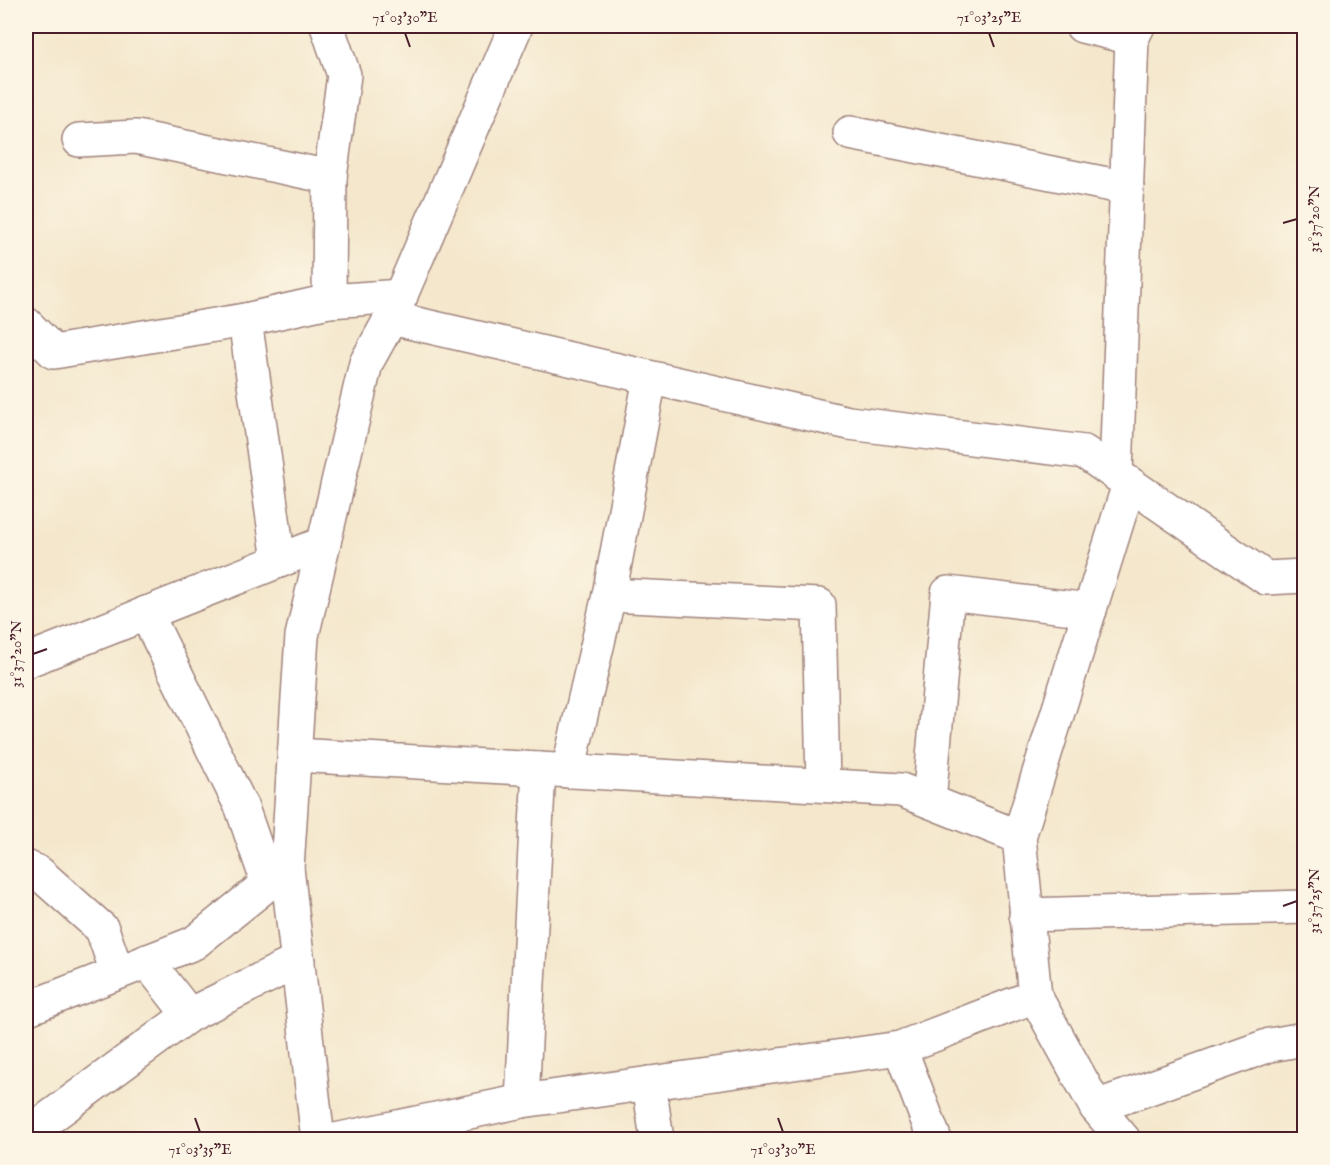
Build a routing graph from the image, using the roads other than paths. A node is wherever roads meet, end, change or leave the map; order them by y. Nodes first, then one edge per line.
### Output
1 (327, 26) edge
2 (516, 26) edge
3 (1082, 26) edge
4 (1135, 32) edge
5 (850, 133) dead end
6 (80, 140) dead end
7 (330, 177) junction
8 (1127, 188) junction
9 (329, 301) junction
10 (396, 307) junction
11 (245, 320) junction
12 (26, 324) edge
13 (650, 378) junction
14 (1123, 479) junction
15 (324, 543) junction
16 (279, 561) junction
17 (1305, 576) edge
18 (609, 595) junction
19 (1090, 610) junction
20 (146, 613) junction
21 (26, 661) edge
22 (295, 755) junction
23 (553, 770) junction
24 (823, 785) junction
25 (929, 801) junction
26 (1018, 837) junction
27 (26, 867) edge
28 (278, 876) junction
29 (1305, 907) edge
30 (1026, 915) junction
31 (298, 961) junction
32 (132, 967) junction
33 (1035, 996) junction
34 (26, 1009) edge
35 (189, 1015) junction
36 (1305, 1040) edge
37 (900, 1048) junction
38 (649, 1083) junction
39 (522, 1101) junction
40 (1096, 1107) junction
41 (26, 1135) edge
42 (318, 1140) edge
43 (335, 1140) edge
44 (657, 1140) edge
45 (935, 1140) edge
46 (1124, 1140) edge

1 - 7 street
2 - 10 street
3 - 4 street
4 - 8 street
5 - 8 street
6 - 7 street
7 - 9 street
8 - 14 street
9 - 10 street
9 - 11 street
10 - 13 street
10 - 15 street
11 - 12 street
11 - 16 street
13 - 14 street
13 - 18 street
14 - 17 street
14 - 19 street
15 - 16 street
15 - 22 street
16 - 20 street
18 - 23 street
18 - 24 street
19 - 25 street
19 - 26 street
20 - 21 street
20 - 28 street
22 - 23 street
22 - 28 street
23 - 24 street
23 - 39 street
24 - 25 street
25 - 26 street
26 - 30 street
27 - 32 street
28 - 31 street
28 - 32 street
29 - 30 street
30 - 33 street
31 - 35 street
31 - 42 street
32 - 34 street
32 - 35 street
33 - 37 street
33 - 40 street
35 - 41 street
36 - 40 street
37 - 38 street
37 - 45 street
38 - 39 street
38 - 44 street
39 - 43 street
40 - 46 street

